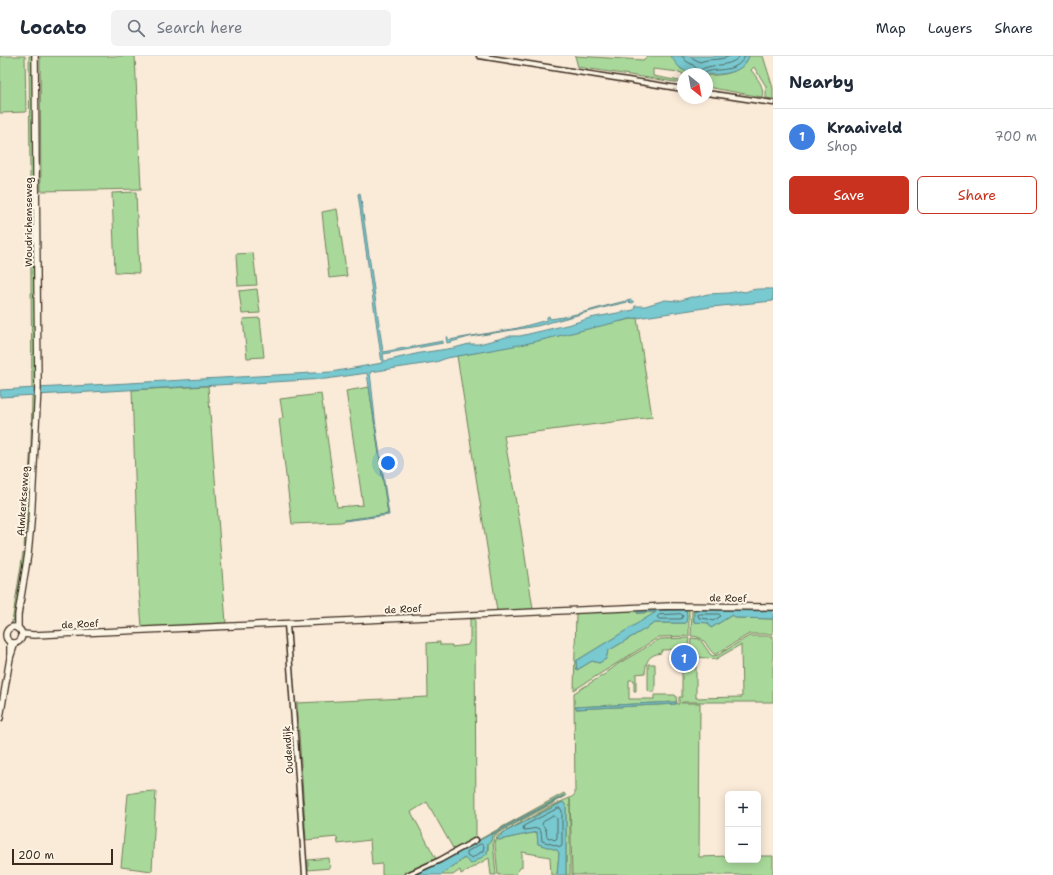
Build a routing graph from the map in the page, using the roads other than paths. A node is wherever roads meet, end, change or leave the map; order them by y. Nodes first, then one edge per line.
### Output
1 (36, 56) edge
2 (479, 56) edge
3 (677, 88) edge
4 (713, 94) edge
5 (773, 103) edge
6 (38, 387) joint
7 (773, 607) edge
8 (287, 624) junction
9 (19, 632) junction
10 (13, 643) junction
11 (0, 718) edge
12 (476, 840) dead end
13 (305, 875) edge
14 (408, 875) edge

1 - 6 street, Woudrichemseweg
2 - 3 street
4 - 5 street
6 - 9 street, Almkerkseweg
7 - 8 street, de Roef
8 - 9 street, de Roef
8 - 13 street, Oudendijk
9 - 10 street
9 - 10 street
10 - 11 street
12 - 14 street

